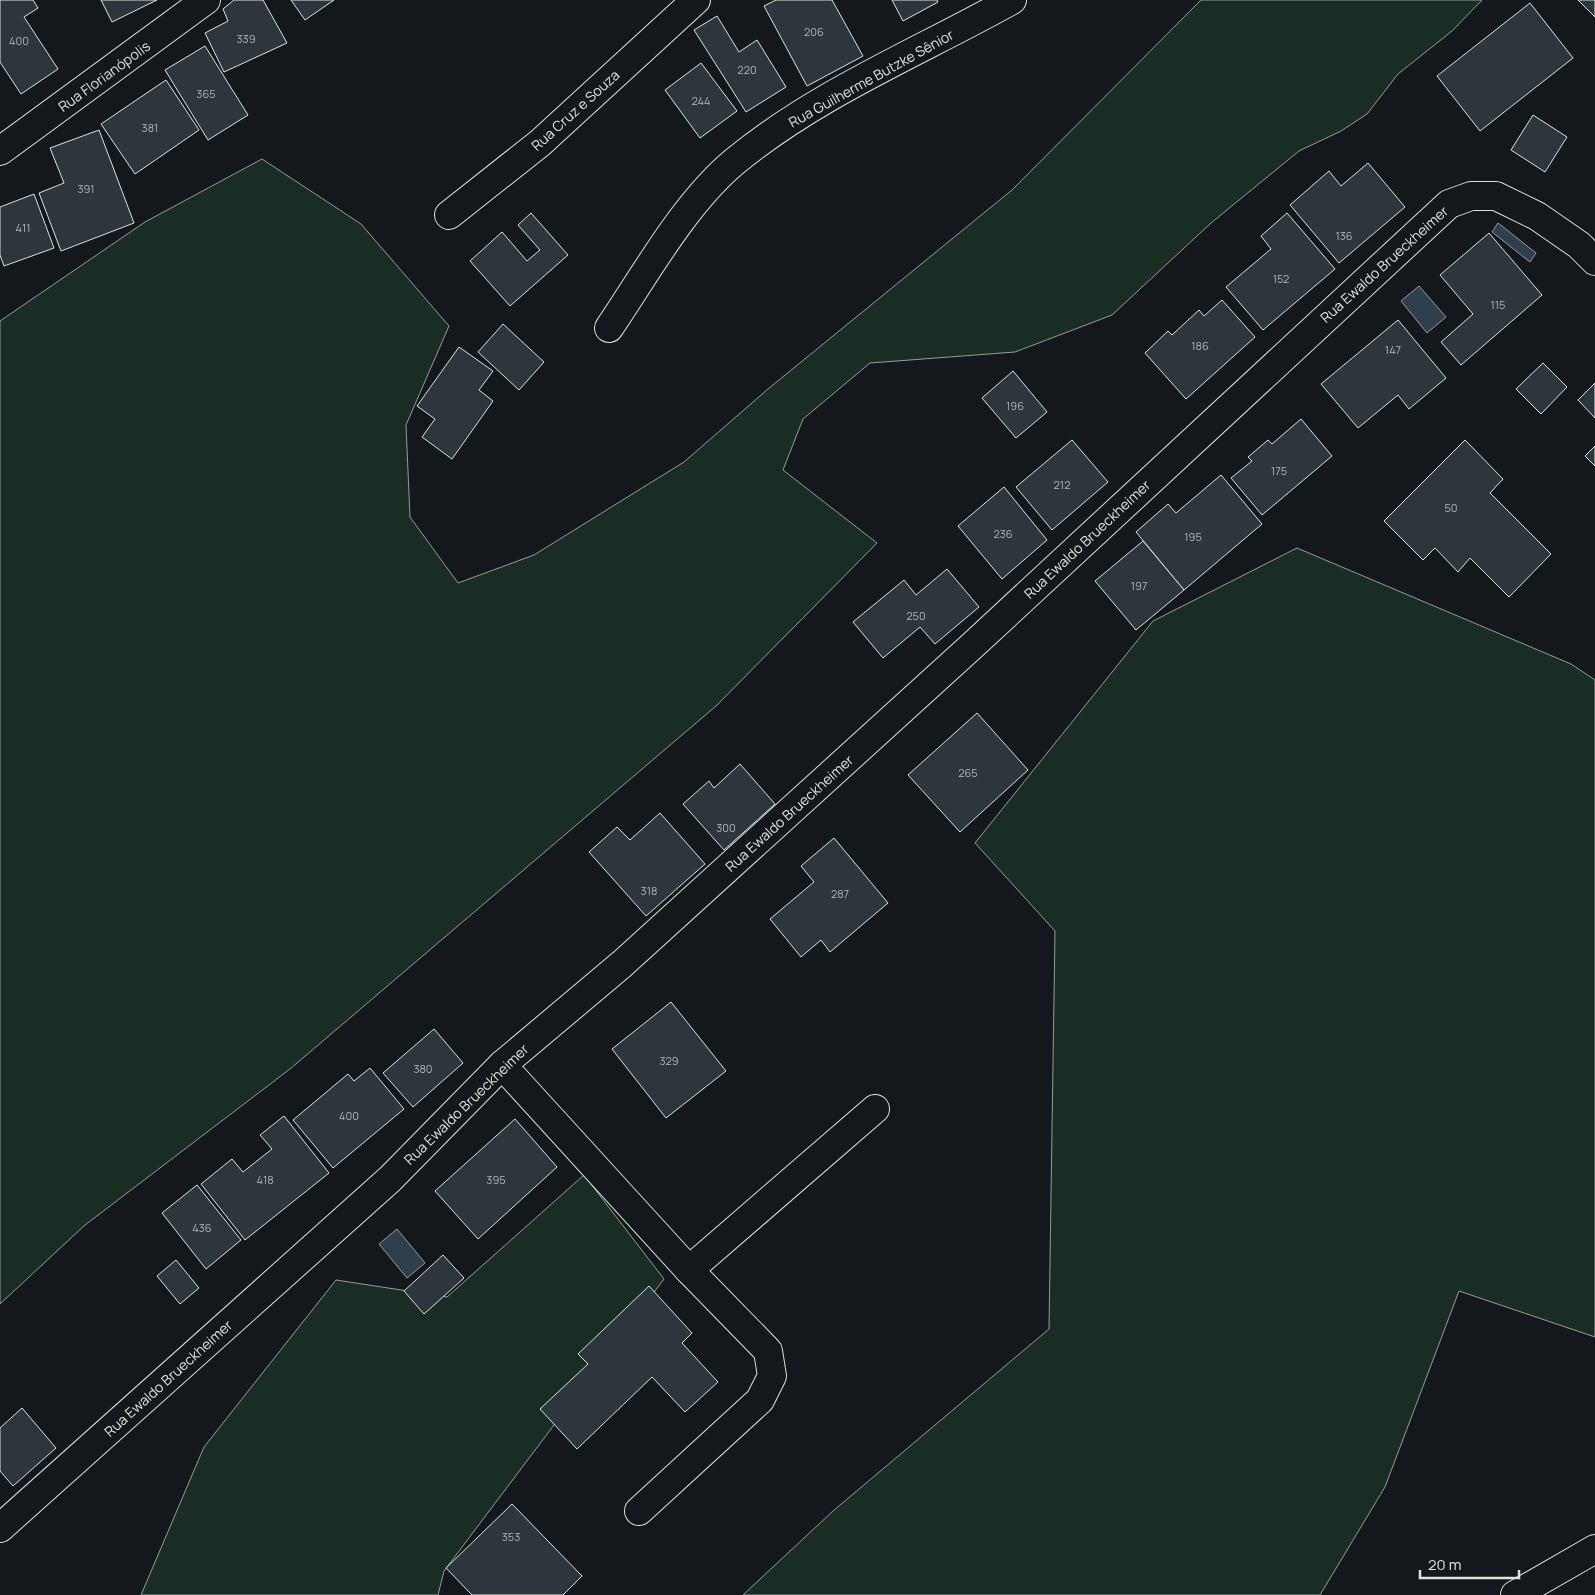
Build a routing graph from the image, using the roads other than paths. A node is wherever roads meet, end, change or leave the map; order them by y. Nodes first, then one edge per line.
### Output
1 (206, 0) edge
2 (696, 0) edge
3 (1012, 0) edge
4 (0, 152) edge
5 (449, 214) dead end
6 (1590, 246) edge
7 (608, 328) dead end
8 (502, 1065) junction
9 (875, 1109) dead end
10 (689, 1270) junction
11 (639, 1511) dead end
12 (0, 1528) edge
13 (1595, 1548) edge
14 (1515, 1595) edge

1 - 4 street, Rua Florianópolis
2 - 5 street, Rua Cruz e Souza
3 - 7 street, Rua Guilherme Butzke Sênior
6 - 8 street, Rua Ewaldo Brueckheimer
8 - 10 street
8 - 12 street, Rua Ewaldo Brueckheimer
9 - 10 street
10 - 11 street
13 - 14 street

